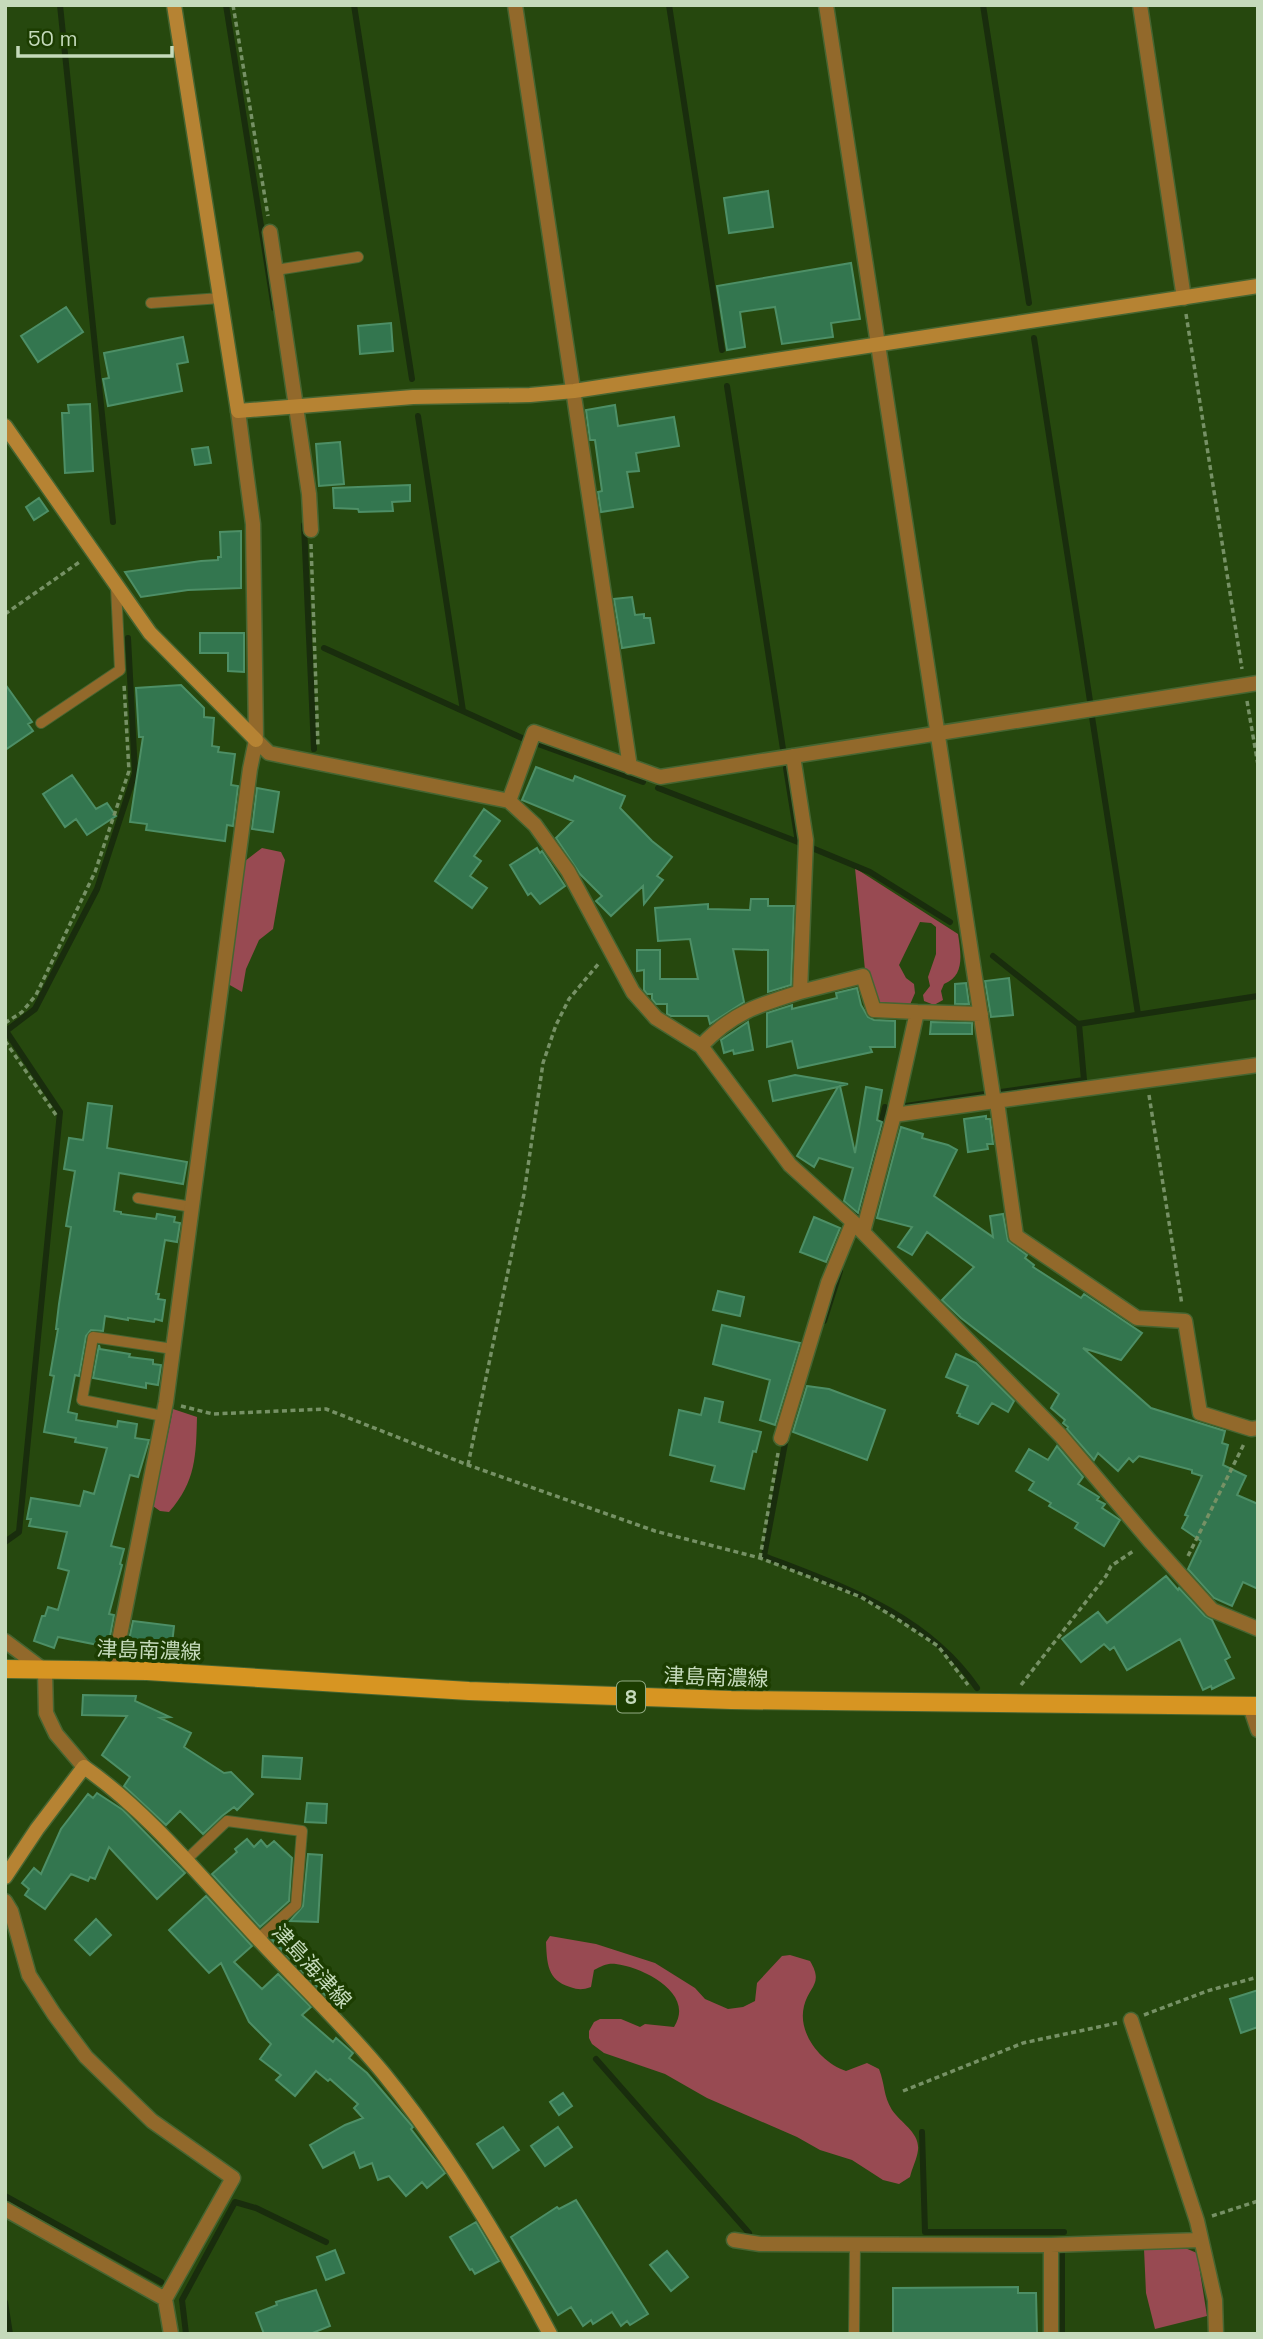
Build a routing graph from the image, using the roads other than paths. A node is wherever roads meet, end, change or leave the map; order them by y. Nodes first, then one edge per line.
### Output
1 (174, 5) edge
2 (515, 5) edge
3 (826, 5) edge
4 (1140, 5) edge
5 (270, 232) road end
6 (358, 257) dead end
7 (276, 270) junction
8 (1258, 286) edge
9 (221, 298) junction
10 (1184, 298) junction
11 (152, 303) dead end
12 (878, 345) junction
13 (574, 391) junction
14 (297, 408) junction
15 (238, 411) junction
16 (5, 426) edge
17 (310, 530) road end
18 (116, 585) junction
19 (1251, 685) edge
20 (41, 723) dead end
21 (938, 732) junction
22 (257, 740) junction
23 (793, 756) junction
24 (630, 767) junction
25 (509, 801) junction
26 (800, 992) junction
27 (918, 1012) junction
28 (981, 1014) junction
29 (701, 1046) junction
30 (1258, 1065) edge
31 (995, 1102) junction
32 (894, 1115) junction
33 (138, 1198) dead end
34 (192, 1207) junction
35 (858, 1227) junction
36 (173, 1349) junction
37 (165, 1409) junction
38 (1254, 1429) edge
39 (780, 1437) road end
40 (1258, 1629) edge
41 (5, 1641) edge
42 (5, 1669) edge
43 (45, 1671) junction
44 (113, 1671) junction
45 (1254, 1706) edge
46 (1258, 1730) edge
47 (84, 1767) junction
48 (186, 1860) junction
49 (5, 1877) edge
50 (5, 1901) edge
51 (258, 1939) junction
52 (1131, 2020) road end
53 (5, 2209) edge
54 (734, 2240) dead end
55 (1200, 2240) junction
56 (855, 2244) junction
57 (1051, 2245) junction
58 (166, 2299) junction
59 (171, 2334) edge
60 (550, 2334) edge
61 (855, 2334) edge
62 (1051, 2334) edge
63 (1216, 2334) edge

1 - 9 street
2 - 13 street
3 - 12 street
4 - 10 street
5 - 7 street
6 - 7 lane
7 - 14 street
8 - 10 street
9 - 11 lane
9 - 15 street
10 - 12 street
12 - 13 street
12 - 21 street
13 - 14 street
13 - 24 street
14 - 15 street
14 - 17 street
15 - 22 street
16 - 18 street
18 - 20 lane
18 - 22 street
19 - 21 street
21 - 23 street
21 - 28 street
22 - 25 street
22 - 34 street
23 - 24 street
23 - 26 street
24 - 25 street
25 - 29 street
26 - 27 street
26 - 29 street
27 - 28 street
27 - 32 street
28 - 31 street
29 - 35 street
30 - 31 street
31 - 32 street
31 - 38 street
32 - 35 street
33 - 34 lane
34 - 36 street
35 - 39 street
35 - 40 street
36 - 37 street
36 - 37 lane
37 - 44 street
41 - 43 street
42 - 43 main road, 津島南濃線 / 8
43 - 44 main road, 津島南濃線 / 8
43 - 47 street
44 - 45 main road, 津島南濃線 / 8
45 - 46 street
47 - 48 street, 津島海津線
47 - 49 street
48 - 51 street, 津島海津線
48 - 51 lane
50 - 58 street
51 - 60 street, 津島海津線
52 - 55 street
53 - 58 street
54 - 56 street
55 - 57 street
55 - 63 street
56 - 57 street
56 - 61 lane
57 - 62 street
58 - 59 street

